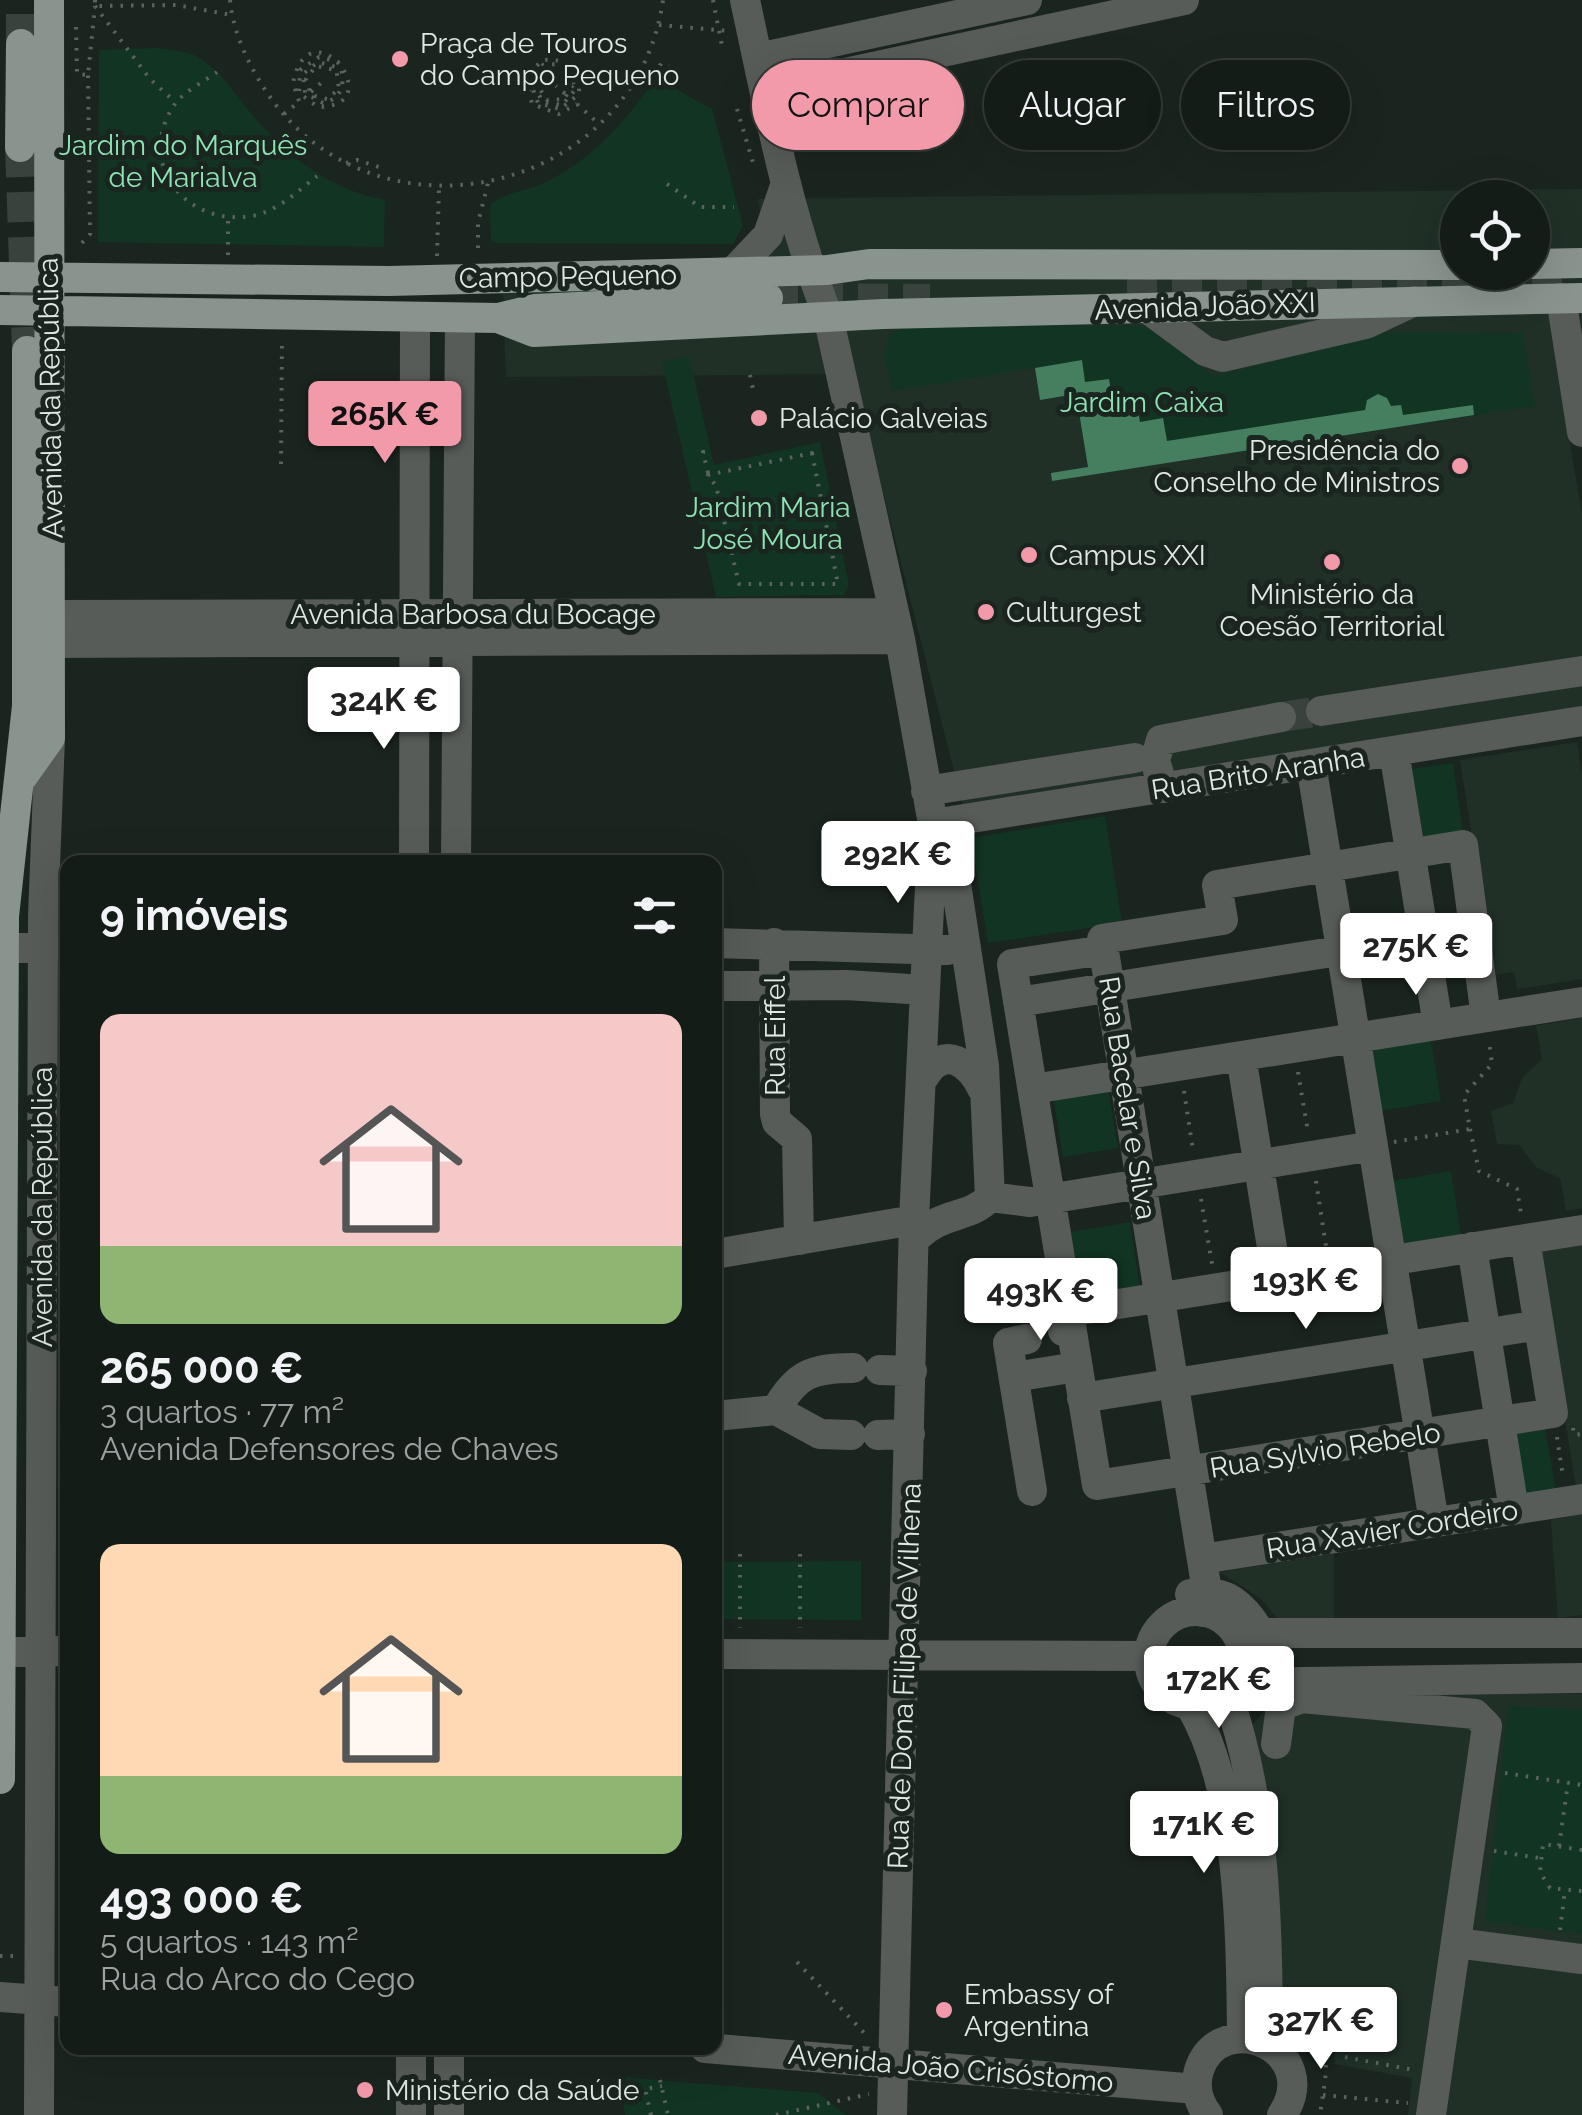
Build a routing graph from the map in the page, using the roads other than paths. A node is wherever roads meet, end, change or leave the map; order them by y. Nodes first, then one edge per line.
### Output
1 (49, 0) edge
2 (1027, 0) edge
3 (1184, 0) edge
4 (1144, 4) edge
5 (748, 14) edge
6 (21, 44) tunnel mouth
7 (758, 58) joint
8 (898, 60) edge
9 (20, 148) tunnel mouth
10 (779, 150) edge
11 (786, 183) junction
12 (1582, 263) edge
13 (1550, 264) tunnel mouth
14 (1440, 265) edge
15 (1335, 267) junction
16 (418, 268) junction
17 (818, 270) junction
18 (733, 272) junction
19 (0, 277) edge
20 (49, 278) junction
21 (460, 279) junction
22 (1126, 285) tunnel mouth
23 (768, 298) tunnel mouth
24 (1572, 298) edge
25 (1416, 301) junction
26 (1316, 302) junction
27 (1148, 309) junction
28 (0, 310) edge
29 (49, 310) junction
30 (828, 316) junction
31 (415, 318) junction
32 (460, 318) junction
33 (498, 318) junction
34 (27, 351) tunnel mouth
35 (460, 414) junction
36 (415, 415) junction
37 (1582, 432) edge
38 (837, 437) dead end
39 (884, 568) junction
40 (897, 626) junction
41 (415, 628) junction
42 (458, 628) junction
43 (53, 629) junction
44 (1582, 671) edge
45 (1321, 712) tunnel mouth
46 (1282, 718) tunnel mouth
47 (1582, 722) edge
48 (50, 738) junction
49 (1394, 751) junction
50 (1136, 758) dead end
51 (1311, 764) junction
52 (1026, 775) junction
53 (23, 776) junction
54 (1163, 788) junction
55 (926, 791) junction
56 (1031, 808) junction
57 (940, 823) junction
58 (1410, 854) junction
59 (414, 855) edge
60 (456, 855) edge
61 (1328, 867) junction
62 (1477, 929) junction
63 (1424, 937) junction
64 (774, 943) junction
65 (722, 944) edge
66 (1103, 944) junction
67 (55, 947) edge
68 (2, 948) edge
69 (926, 948) junction
70 (1341, 950) junction
71 (967, 968) junction
72 (2, 986) edge
73 (55, 986) edge
74 (722, 986) edge
75 (775, 986) junction
76 (1110, 987) junction
77 (925, 990) junction
78 (1018, 1002) junction
79 (1582, 1002) edge
80 (1486, 1017) junction
81 (1438, 1024) junction
82 (1355, 1038) junction
83 (1241, 1056) junction
84 (1124, 1074) junction
85 (924, 1078) junction
86 (1032, 1089) junction
87 (984, 1093) junction
88 (1373, 1146) junction
89 (1259, 1164) junction
90 (1142, 1184) junction
91 (990, 1197) junction
92 (1050, 1199) junction
93 (916, 1217) junction
94 (1582, 1230) edge
95 (1525, 1239) junction
96 (799, 1240) junction
97 (1472, 1248) junction
98 (722, 1253) edge
99 (1391, 1260) junction
100 (1277, 1278) junction
101 (1160, 1297) junction
102 (54, 1309) edge
103 (1065, 1323) junction
104 (1539, 1325) junction
105 (1486, 1334) junction
106 (1027, 1340) dead end
107 (1405, 1346) junction
108 (1078, 1367) junction
109 (912, 1371) junction
110 (1014, 1377) junction
111 (1174, 1383) junction
112 (1082, 1398) junction
113 (776, 1410) junction
114 (722, 1415) edge
115 (1500, 1422) junction
116 (910, 1434) junction
117 (1420, 1434) junction
118 (1188, 1471) junction
119 (1032, 1491) dead end
120 (1575, 1500) edge
121 (1514, 1510) junction
122 (1434, 1522) junction
123 (1202, 1559) junction
124 (1205, 1602) junction
125 (1582, 1633) edge
126 (1249, 1634) junction
127 (1502, 1636) junction
128 (54, 1651) edge
129 (0, 1652) edge
130 (722, 1654) edge
131 (904, 1655) junction
132 (1138, 1656) junction
133 (1582, 1678) edge
134 (1504, 1679) junction
135 (1232, 1688) junction
136 (1190, 1704) junction
137 (1276, 1744) dead end
138 (0, 1778) edge
139 (1456, 1943) junction
140 (1569, 1957) edge
141 (0, 1996) edge
142 (53, 2001) edge
143 (1255, 2041) junction
144 (722, 2052) edge
145 (411, 2055) edge
146 (450, 2055) edge
147 (893, 2090) edge
148 (1202, 2102) edge
149 (1420, 2109) edge
150 (39, 2115) edge
151 (411, 2115) edge
152 (448, 2115) edge
153 (1282, 2115) edge

1 - 20 main road, Avenida da República
2 - 7 street
3 - 4 street
4 - 8 street
5 - 7 street
6 - 9 main road
10 - 11 street
11 - 17 street
11 - 18 street
12 - 13 main road
14 - 15 main road, Avenida João XXI
15 - 17 main road, Avenida João XXI
15 - 26 main road
16 - 20 main road, Campo Pequeno
16 - 21 main road, Campo Pequeno
16 - 31 main road
17 - 18 main road, Campo Pequeno
17 - 22 main road
17 - 30 street
18 - 21 main road, Campo Pequeno
19 - 20 main road, Campo Pequeno
20 - 29 main road, Avenida da República
21 - 32 main road
23 - 33 main road
24 - 25 main road, Avenida João XXI
24 - 37 street
25 - 26 main road, Avenida João XXI
25 - 27 street
26 - 27 main road, Avenida João XXI
27 - 30 main road, Avenida João XXI
28 - 29 main road, Campo Pequeno
29 - 31 main road, Campo Pequeno
29 - 43 main road, Avenida da República
30 - 33 main road, Campo Pequeno
30 - 39 street
31 - 32 main road, Campo Pequeno
31 - 36 street
32 - 33 main road, Campo Pequeno
32 - 35 street
34 - 53 main road, Avenida da República
35 - 36 street
35 - 42 street
36 - 41 street
38 - 39 street
39 - 40 street
40 - 42 street, Avenida Barbosa du Bocage
40 - 55 street
41 - 42 street, Avenida Barbosa du Bocage
41 - 43 street, Avenida Barbosa du Bocage
41 - 59 street
42 - 60 street
43 - 48 main road, Avenida da República
44 - 45 street
46 - 54 street
47 - 49 street, Rua Brito Aranha
48 - 53 main road
48 - 67 street, Avenida da República
49 - 51 street, Rua Brito Aranha
49 - 58 street
50 - 52 street
51 - 54 street, Rua Brito Aranha
51 - 61 street
52 - 55 street
52 - 56 street
53 - 68 main road, Avenida da República
54 - 56 street, Rua Brito Aranha
55 - 57 street
56 - 57 street, Rua Brito Aranha
57 - 69 street, Rua de Dona Filipa de Vilhena
57 - 71 street
58 - 61 street
58 - 62 street
58 - 63 street
61 - 66 street
61 - 70 street
62 - 63 street
62 - 80 street
63 - 70 street
63 - 81 street
64 - 65 street
64 - 69 street
64 - 75 street, Rua Eiffel
66 - 76 street, Rua Bacelar e Silva
66 - 78 street
67 - 68 street
67 - 73 street, Avenida da República
68 - 72 main road, Avenida da República
69 - 71 street
69 - 77 street, Rua de Dona Filipa de Vilhena
70 - 76 street
70 - 82 street
71 - 87 street
72 - 73 street
72 - 129 main road, Avenida da República
73 - 102 street, Avenida da República
74 - 75 street
75 - 77 street
75 - 96 street, Rua Eiffel
76 - 78 street
76 - 84 street, Rua Bacelar e Silva
77 - 85 street, Rua de Dona Filipa de Vilhena
78 - 86 street
79 - 80 street
80 - 81 street
81 - 82 street
82 - 83 street
82 - 88 street
83 - 84 street
83 - 89 street
84 - 86 street
84 - 90 street, Rua Bacelar e Silva
85 - 87 street
85 - 93 street, Rua de Dona Filipa de Vilhena
86 - 92 street
87 - 91 street
88 - 89 street
88 - 99 street
89 - 90 street
89 - 100 street
90 - 92 street
90 - 101 street, Rua Bacelar e Silva
91 - 92 street
91 - 93 street
92 - 103 street
93 - 96 street
93 - 109 street, Rua de Dona Filipa de Vilhena
94 - 95 street
95 - 97 street
95 - 104 street
96 - 98 street
97 - 99 street
97 - 105 street
99 - 100 street
99 - 107 street
100 - 101 street
101 - 103 street
101 - 111 street, Rua Bacelar e Silva
102 - 128 street, Avenida da República
103 - 108 street
104 - 105 street
104 - 115 street, Rua Sylvio Rebelo
105 - 107 street
105 - 115 street
106 - 110 street
107 - 111 street
107 - 117 street
108 - 110 street
108 - 112 street
109 - 113 street
109 - 116 street, Rua de Dona Filipa de Vilhena
110 - 119 street
111 - 112 street
111 - 118 street, Rua Bacelar e Silva
112 - 118 street, Rua Sylvio Rebelo
113 - 114 street
113 - 116 street
115 - 117 street, Rua Sylvio Rebelo
115 - 121 street
116 - 131 street, Rua de Dona Filipa de Vilhena
117 - 118 street, Rua Sylvio Rebelo
117 - 122 street
118 - 123 street, Rua Bacelar e Silva
120 - 121 street, Rua Xavier Cordeiro
121 - 122 street, Rua Xavier Cordeiro
122 - 123 street, Rua Xavier Cordeiro
123 - 124 street, Rua Bacelar e Silva
124 - 126 street
124 - 132 street
125 - 127 street
126 - 127 street
126 - 135 street
127 - 134 street
128 - 129 street
128 - 142 street, Avenida da República
129 - 138 main road, Avenida da República
130 - 131 street
131 - 132 street
131 - 147 street, Rua de Dona Filipa de Vilhena
132 - 136 street
133 - 134 street
134 - 135 street
135 - 136 street
135 - 143 street
136 - 143 street
137 - 139 street
139 - 140 street
139 - 149 street
141 - 142 street
142 - 150 street, Avenida da República
143 - 148 street
143 - 153 street
144 - 147 street, Avenida João Crisóstomo
145 - 151 street
146 - 152 street
147 - 148 street, Avenida João Crisóstomo

